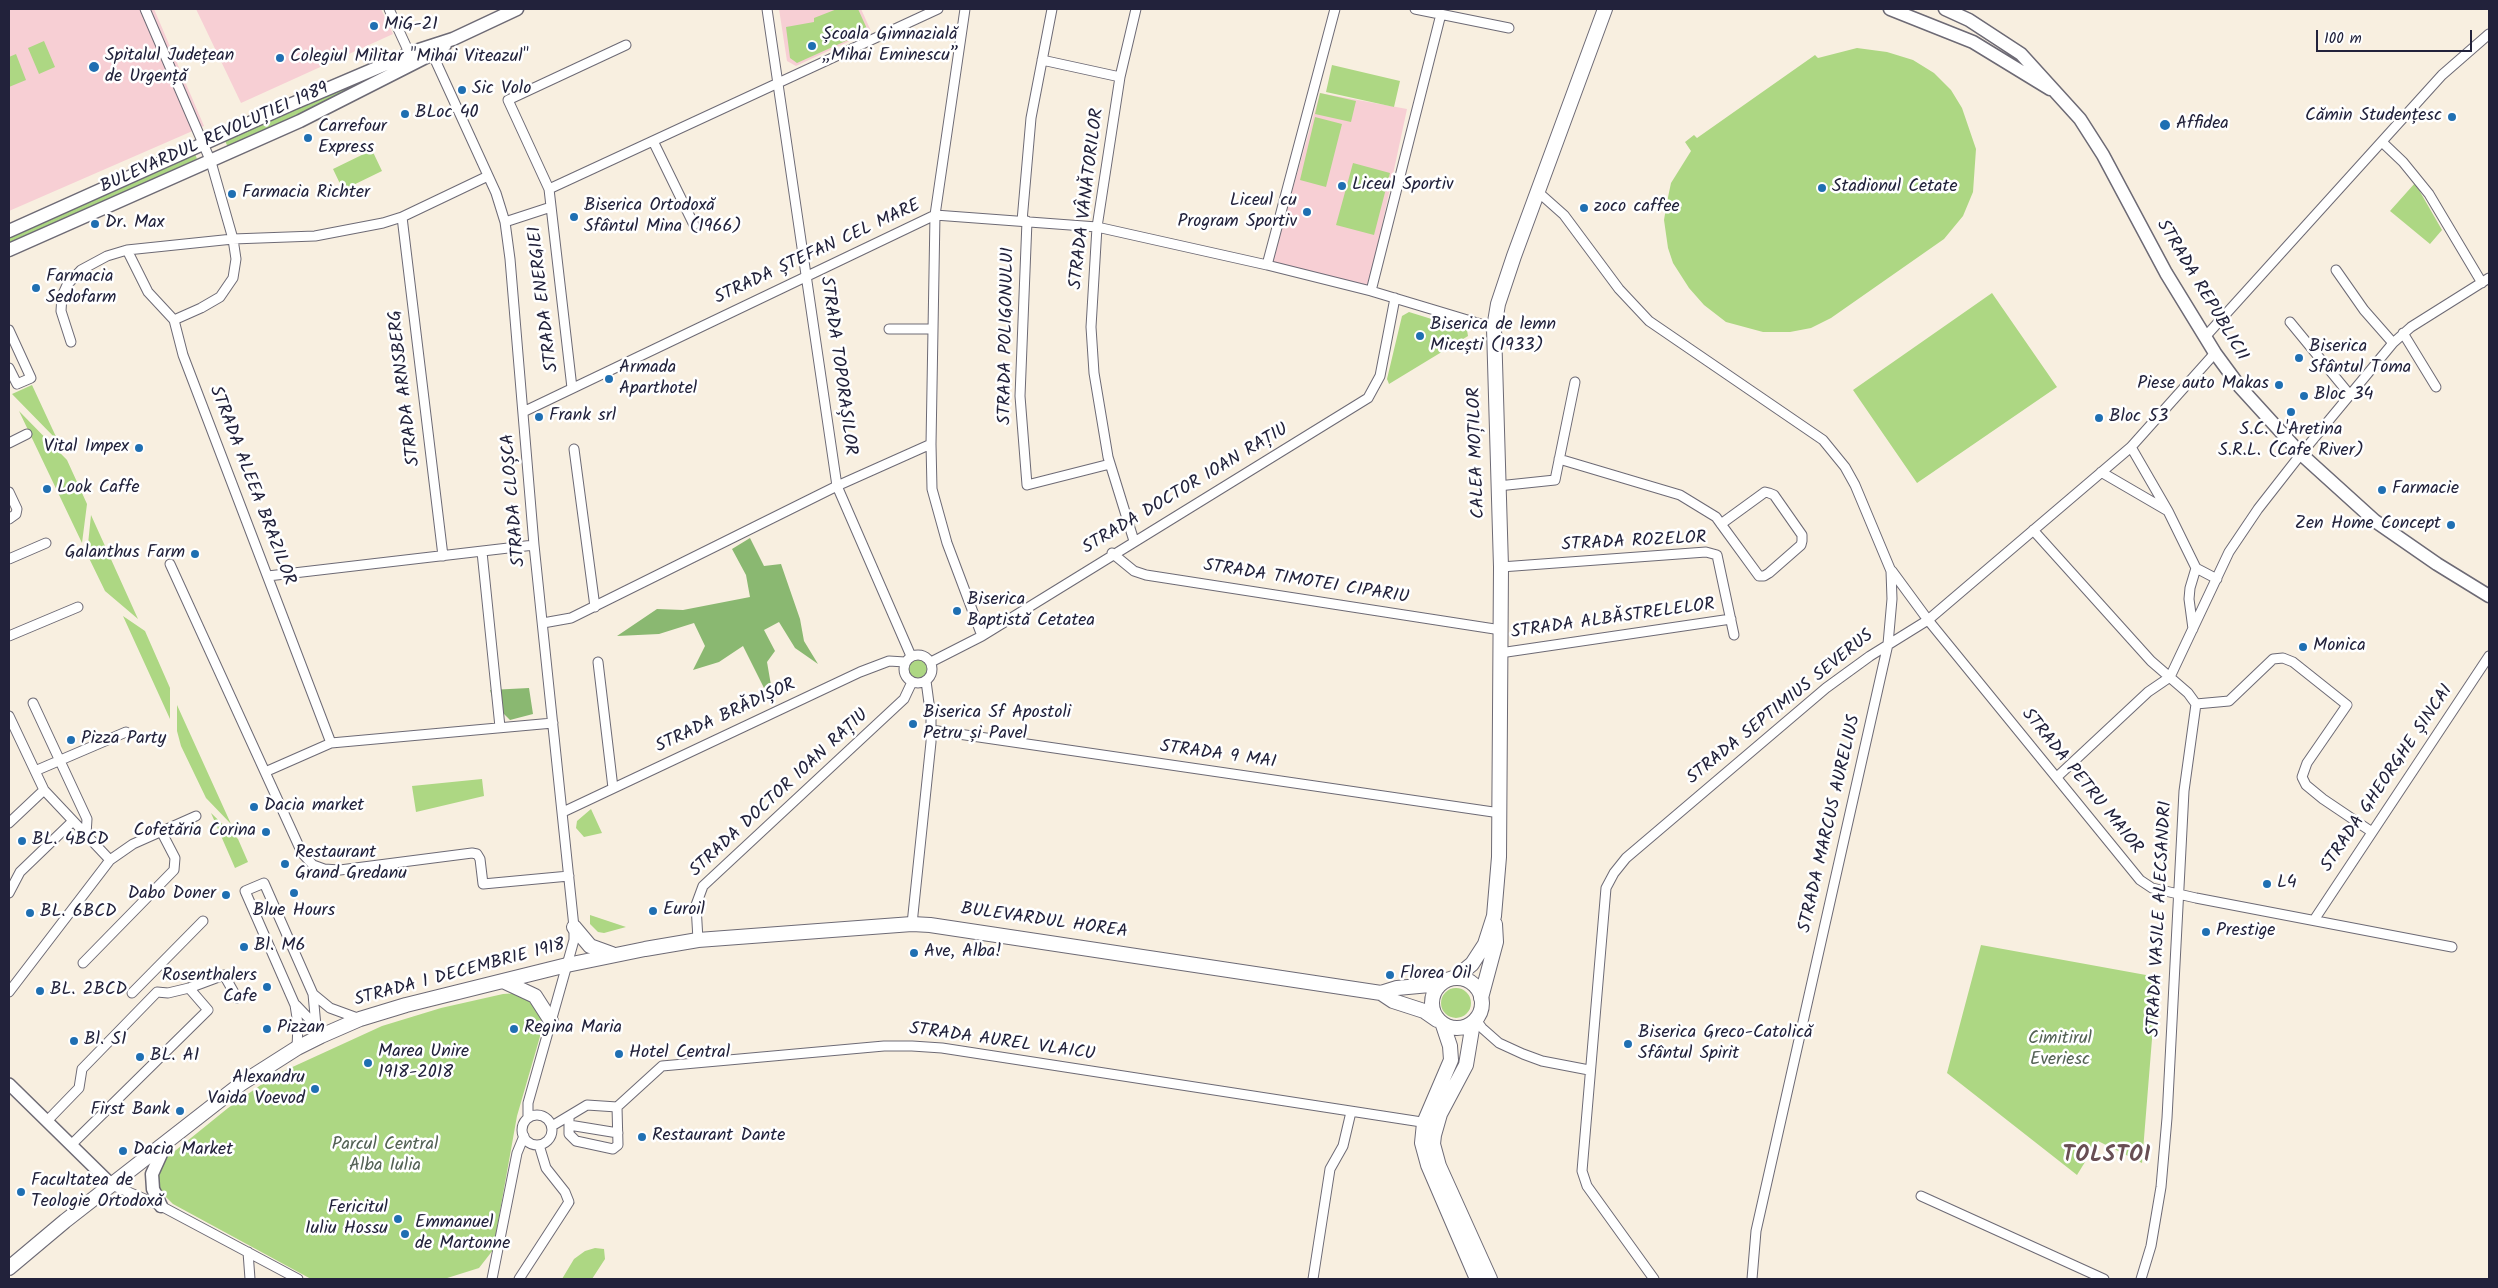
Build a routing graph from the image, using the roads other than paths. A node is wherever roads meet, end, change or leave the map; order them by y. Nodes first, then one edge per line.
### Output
1 (146, 9) edge
2 (390, 9) edge
3 (517, 9) edge
4 (767, 9) edge
5 (938, 9) edge
6 (965, 9) edge
7 (1052, 9) edge
8 (1136, 9) edge
9 (1335, 9) edge
10 (1415, 9) edge
11 (1605, 9) edge
12 (1894, 9) edge
13 (1945, 9) edge
14 (1440, 14) junction
15 (1509, 28) dead end
16 (2489, 34) edge
17 (626, 45) dead end
18 (430, 50) junction
19 (412, 59) junction
20 (1042, 60) junction
21 (1120, 77) junction
22 (778, 82) junction
23 (2052, 90) junction
24 (653, 141) junction
25 (2382, 142) junction
26 (204, 144) junction
27 (211, 162) junction
28 (488, 176) junction
29 (549, 189) junction
30 (1538, 191) junction
31 (551, 207) junction
32 (935, 215) junction
33 (402, 216) junction
34 (1024, 221) junction
35 (505, 222) junction
36 (694, 225) dead end
37 (1097, 227) junction
38 (9, 231) edge
39 (233, 238) junction
40 (9, 250) edge
41 (127, 250) junction
42 (1268, 265) junction
43 (2336, 270) dead end
44 (807, 275) junction
45 (2486, 280) edge
46 (1372, 291) junction
47 (1394, 298) junction
48 (174, 320) junction
49 (2290, 322) dead end
50 (1494, 328) junction
51 (889, 329) dead end
52 (933, 329) junction
53 (9, 330) edge
54 (2403, 333) junction
55 (2205, 337) junction
56 (71, 342) dead end
57 (2393, 342) junction
58 (2214, 353) junction
59 (9, 368) edge
60 (1575, 382) dead end
61 (2436, 387) dead end
62 (572, 388) junction
63 (2350, 395) junction
64 (523, 412) junction
65 (27, 434) dead end
66 (9, 443) edge
67 (930, 444) junction
68 (2131, 447) junction
69 (574, 449) dead end
70 (2300, 454) junction
71 (1559, 459) junction
72 (1110, 464) junction
73 (2101, 472) junction
74 (837, 486) junction
75 (1498, 486) junction
76 (9, 492) edge
77 (2168, 511) junction
78 (9, 519) edge
79 (1722, 524) junction
80 (2033, 530) junction
81 (1134, 540) junction
82 (46, 543) dead end
83 (534, 545) junction
84 (482, 552) junction
85 (1112, 554) junction
86 (442, 556) junction
87 (9, 560) edge
88 (170, 564) dead end
89 (1500, 567) junction
90 (2196, 568) junction
91 (1892, 570) junction
92 (268, 576) junction
93 (2217, 578) junction
94 (2489, 596) edge
95 (595, 607) junction
96 (78, 608) dead end
97 (1731, 619) junction
98 (1928, 620) junction
99 (543, 623) junction
100 (2193, 629) junction
101 (1501, 630) junction
102 (1734, 635) dead end
103 (9, 636) edge
104 (982, 636) junction
105 (1888, 644) junction
106 (1500, 653) junction
107 (2489, 656) edge
108 (908, 659) junction
109 (598, 662) dead end
110 (931, 662) junction
111 (2170, 677) junction
112 (926, 681) junction
113 (912, 682) junction
114 (33, 703) dead end
115 (2196, 704) junction
116 (9, 716) edge
117 (554, 723) junction
118 (500, 727) junction
119 (931, 730) junction
120 (126, 732) dead end
121 (331, 743) junction
122 (60, 760) junction
123 (35, 771) junction
124 (264, 772) junction
125 (2057, 777) junction
126 (613, 788) junction
127 (44, 790) junction
128 (563, 812) junction
129 (1500, 813) junction
130 (196, 816) dead end
131 (73, 820) junction
132 (9, 823) edge
133 (161, 831) junction
134 (2372, 832) junction
135 (86, 835) junction
136 (110, 860) junction
137 (569, 876) junction
138 (9, 893) edge
139 (2178, 895) junction
140 (1494, 916) junction
141 (2314, 920) junction
142 (203, 921) dead end
143 (912, 924) junction
144 (574, 927) junction
145 (698, 940) junction
146 (2452, 947) dead end
147 (615, 954) junction
148 (83, 963) dead end
149 (567, 965) junction
150 (1455, 978) junction
151 (145, 979) junction
152 (505, 982) junction
153 (1441, 984) junction
154 (189, 988) junction
155 (9, 992) edge
156 (157, 992) junction
157 (132, 993) dead end
158 (1381, 993) junction
159 (313, 994) junction
160 (237, 998) dead end
161 (1481, 998) junction
162 (295, 1005) junction
163 (360, 1019) junction
164 (551, 1021) junction
165 (1474, 1021) junction
166 (1440, 1022) junction
167 (318, 1031) junction
168 (297, 1048) junction
169 (1589, 1070) junction
170 (9, 1084) edge
171 (617, 1107) junction
172 (1351, 1112) junction
173 (528, 1118) junction
174 (569, 1120) junction
175 (47, 1121) junction
176 (1430, 1123) junction
177 (552, 1126) junction
178 (618, 1133) junction
179 (524, 1136) junction
180 (167, 1141) junction
181 (71, 1145) junction
182 (539, 1145) junction
183 (112, 1185) junction
184 (1921, 1196) dead end
185 (161, 1206) junction
186 (248, 1252) junction
187 (9, 1268) edge
188 (492, 1278) edge
189 (250, 1279) edge
190 (298, 1279) edge
191 (519, 1279) edge
192 (1313, 1279) edge
193 (1478, 1279) edge
194 (1490, 1279) edge
195 (1654, 1279) edge
196 (1752, 1279) edge
197 (2104, 1279) edge
198 (2141, 1279) edge

1 - 26 street
2 - 19 street
3 - 18 main road, BULEVARDUL REVOLUȚIEI 1989
4 - 22 street, STRADA TOPORAȘILOR
5 - 22 street
6 - 32 street
7 - 20 street, STRADA POLIGONULUI
8 - 21 street, STRADA VÂNĂTORILOR
9 - 42 street
10 - 14 street
11 - 30 main road, CALEA MOȚILOR
12 - 23 main road, STRADA REPUBLICII
13 - 23 main road, STRADA REPUBLICII
14 - 15 street
14 - 46 street
16 - 25 street
17 - 29 street, STRADA ENERGIEI
18 - 19 main road, BULEVARDUL REVOLUȚIEI 1989
18 - 28 street, STRADA CLOȘCA
19 - 26 main road, BULEVARDUL REVOLUȚIEI 1989
19 - 27 main road, BULEVARDUL REVOLUȚIEI 1989
20 - 21 street
20 - 34 street, STRADA POLIGONULUI
21 - 37 street, STRADA VÂNĂTORILOR
22 - 24 street
22 - 44 street, STRADA TOPORAȘILOR
23 - 55 main road, STRADA REPUBLICII
24 - 29 street
24 - 36 street
25 - 45 street
25 - 55 street
26 - 27 street
26 - 38 main road, BULEVARDUL REVOLUȚIEI 1989
27 - 39 street
27 - 40 main road, BULEVARDUL REVOLUȚIEI 1989
28 - 33 street
28 - 35 street, STRADA CLOȘCA
29 - 31 street, STRADA ENERGIEI
30 - 50 main road, CALEA MOȚILOR
30 - 91 street, STRADA SEPTIMIUS SEVERUS
31 - 35 street, STRADA ENERGIEI
31 - 62 street, STRADA ENERGIEI
32 - 34 street, STRADA ȘTEFAN CEL MARE
32 - 44 street, STRADA ȘTEFAN CEL MARE
32 - 52 street
33 - 39 street
33 - 86 street, STRADA ARNSBERG
34 - 37 street, STRADA ȘTEFAN CEL MARE
34 - 72 street, STRADA POLIGONULUI
35 - 64 street, STRADA CLOȘCA
37 - 42 street, STRADA ȘTEFAN CEL MARE
37 - 72 street, STRADA VÂNĂTORILOR
39 - 41 street
39 - 48 street
41 - 48 street, STRADA ALEEA BRAZILOR
41 - 56 street
42 - 46 street, STRADA ȘTEFAN CEL MARE
43 - 57 street
44 - 62 street, STRADA ȘTEFAN CEL MARE
44 - 74 street, STRADA TOPORAȘILOR
45 - 54 street
46 - 47 street, STRADA ȘTEFAN CEL MARE
47 - 50 street, STRADA ȘTEFAN CEL MARE
47 - 81 street, STRADA DOCTOR IOAN RAȚIU
48 - 92 street, STRADA ALEEA BRAZILOR
49 - 63 street
50 - 75 main road, CALEA MOȚILOR
51 - 52 street
52 - 67 street
53 - 59 street
54 - 57 street
54 - 61 street
55 - 58 main road, STRADA REPUBLICII
57 - 63 street
58 - 68 street
58 - 70 main road, STRADA REPUBLICII
60 - 71 street
62 - 64 street, STRADA ȘTEFAN CEL MARE
63 - 70 street
64 - 83 street, STRADA CLOȘCA
65 - 66 street
67 - 74 street
67 - 104 street
68 - 73 street
68 - 77 street
69 - 95 street
70 - 93 street
70 - 94 main road, STRADA REPUBLICII
71 - 75 street
71 - 79 street
72 - 81 street, STRADA VÂNĂTORILOR
73 - 77 street
73 - 80 street
74 - 95 street
74 - 108 street, STRADA TOPORAȘILOR
75 - 89 main road, CALEA MOȚILOR
76 - 78 street
77 - 90 street
79 - 79 street
80 - 98 street
80 - 111 street
81 - 85 street, STRADA DOCTOR IOAN RAȚIU
82 - 87 street
83 - 84 street
83 - 99 street, STRADA CLOȘCA
84 - 86 street
84 - 118 street
85 - 101 street, STRADA TIMOTEI CIPARIU
85 - 104 street, STRADA DOCTOR IOAN RAȚIU
86 - 92 street
88 - 124 street
89 - 97 street, STRADA ROZELOR
89 - 101 main road, CALEA MOȚILOR
90 - 93 street
90 - 100 street
91 - 98 street, STRADA PETRU MAIOR
91 - 105 street, STRADA SEPTIMIUS SEVERUS
92 - 121 street, STRADA ALEEA BRAZILOR
93 - 100 street
95 - 99 street
96 - 103 street
97 - 102 street, STRADA ROZELOR
97 - 106 street, STRADA ALBĂSTRELELOR
98 - 105 street
98 - 125 street, STRADA PETRU MAIOR
99 - 117 street, STRADA CLOȘCA
100 - 111 street
101 - 106 main road, CALEA MOȚILOR
104 - 110 street, STRADA DOCTOR IOAN RAȚIU
105 - 169 street, STRADA SEPTIMIUS SEVERUS
105 - 196 street, STRADA MARCUS AURELIUS
106 - 129 main road, CALEA MOȚILOR
107 - 134 street, STRADA GHEORGHE ȘINCAI
108 - 110 street
108 - 113 street
108 - 126 street, STRADA BRĂDIȘOR
109 - 126 street
110 - 112 street
111 - 115 street
111 - 125 street
112 - 113 street
112 - 119 street
113 - 145 street, STRADA DOCTOR IOAN RAȚIU
114 - 122 street
115 - 134 street
115 - 139 street, STRADA VASILE ALECSANDRI
116 - 123 street
117 - 118 street
117 - 128 street, STRADA CLOȘCA
118 - 121 street
119 - 129 street, STRADA 9 MAI
119 - 143 street
120 - 122 street
121 - 124 street
122 - 123 street
122 - 135 street
123 - 127 street
124 - 137 street
125 - 139 street, STRADA PETRU MAIOR
126 - 128 street, STRADA BRĂDIȘOR
127 - 131 street
127 - 132 street
128 - 137 street, STRADA CLOȘCA
129 - 140 main road, CALEA MOȚILOR
130 - 133 street
131 - 135 street
131 - 138 street
133 - 136 street
133 - 148 street
134 - 141 street, STRADA GHEORGHE ȘINCAI
135 - 136 street
136 - 155 street
137 - 144 street, STRADA CLOȘCA
139 - 141 street, STRADA PETRU MAIOR
139 - 198 street, STRADA VASILE ALECSANDRI
140 - 150 main road, CALEA MOȚILOR
140 - 161 main road, CALEA MOȚILOR
141 - 146 street, STRADA PETRU MAIOR
142 - 151 street
143 - 145 main road, BULEVARDUL HOREA
143 - 158 main road, BULEVARDUL HOREA
144 - 147 main road
144 - 149 street, STRADA CLOȘCA
145 - 147 main road, STRADA 1 DECEMBRIE 1918
147 - 149 main road, STRADA 1 DECEMBRIE 1918
149 - 152 main road, STRADA 1 DECEMBRIE 1918
149 - 164 street, STRADA CLOȘCA
150 - 153 main road, CALEA MOȚILOR
150 - 161 main road
151 - 156 street
151 - 157 street
152 - 163 main road, STRADA 1 DECEMBRIE 1918
152 - 164 main road
153 - 158 main road
153 - 166 main road, CALEA MOȚILOR
154 - 156 street
154 - 160 street
154 - 181 street
156 - 175 street
158 - 166 main road
159 - 162 street
159 - 163 street
159 - 167 street
161 - 165 main road, CALEA MOȚILOR
162 - 167 street
162 - 168 street
163 - 167 main road, STRADA 1 DECEMBRIE 1918
164 - 173 street, STRADA CLOȘCA
165 - 166 main road
165 - 169 street
165 - 176 main road, CALEA MOȚILOR
166 - 176 main road, CALEA MOȚILOR
167 - 168 main road, STRADA 1 DECEMBRIE 1918
168 - 180 main road, STRADA 1 DECEMBRIE 1918
169 - 195 street, STRADA SEPTIMIUS SEVERUS
170 - 175 street
171 - 172 street, STRADA AUREL VLAICU
171 - 174 street
171 - 178 street
172 - 176 street, STRADA AUREL VLAICU
172 - 192 street
173 - 177 street
173 - 179 street
174 - 177 street
174 - 178 street
174 - 178 street
175 - 181 street
176 - 193 main road, CALEA MOȚILOR
176 - 194 main road, CALEA MOȚILOR
177 - 182 street
179 - 182 street
179 - 188 street
180 - 183 main road, STRADA 1 DECEMBRIE 1918
180 - 185 main road
181 - 183 street
182 - 191 street
183 - 185 street
183 - 187 main road, STRADA 1 DECEMBRIE 1918
184 - 197 street
185 - 186 street
186 - 189 street
186 - 190 street

